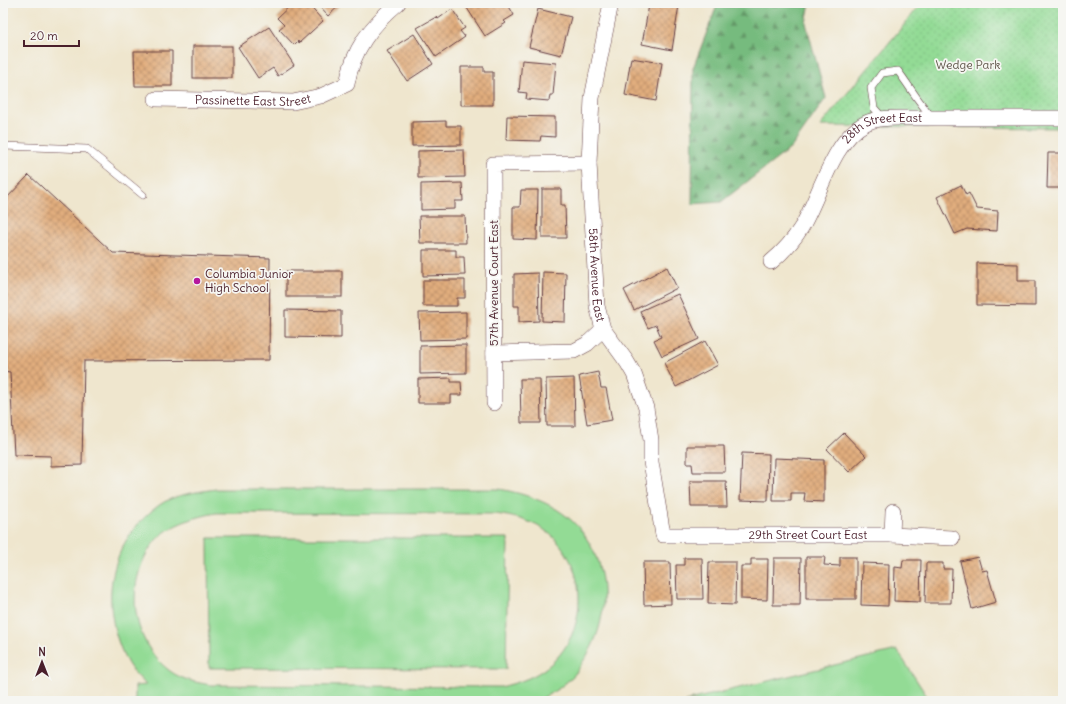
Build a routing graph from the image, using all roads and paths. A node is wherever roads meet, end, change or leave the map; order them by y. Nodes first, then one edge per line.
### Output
1 (398, 3) edge
2 (611, 3) edge
3 (156, 99) dead end
4 (884, 118) junction
5 (932, 118) junction
6 (1063, 118) edge
7 (3, 146) edge
8 (589, 163) junction
9 (143, 195) dead end
10 (771, 262) dead end
11 (603, 330) junction
12 (494, 353) junction
13 (494, 403) dead end
14 (893, 511) dead end
15 (663, 535) joint
16 (892, 535) junction
17 (952, 538) dead end

1 - 3 street, Passinette East Street
2 - 8 street, 58th Avenue East
4 - 5 street, 28th Street East
4 - 5 lane
4 - 10 street, 28th Street East
5 - 6 street, 28th Street East
7 - 9 lane
8 - 11 street, 58th Avenue East
8 - 12 street, 57th Avenue Court East
11 - 12 street
11 - 15 street, 58th Avenue East
12 - 13 street, 57th Avenue Court East
14 - 16 street
15 - 16 street, 29th Street Court East
16 - 17 street, 29th Street Court East

